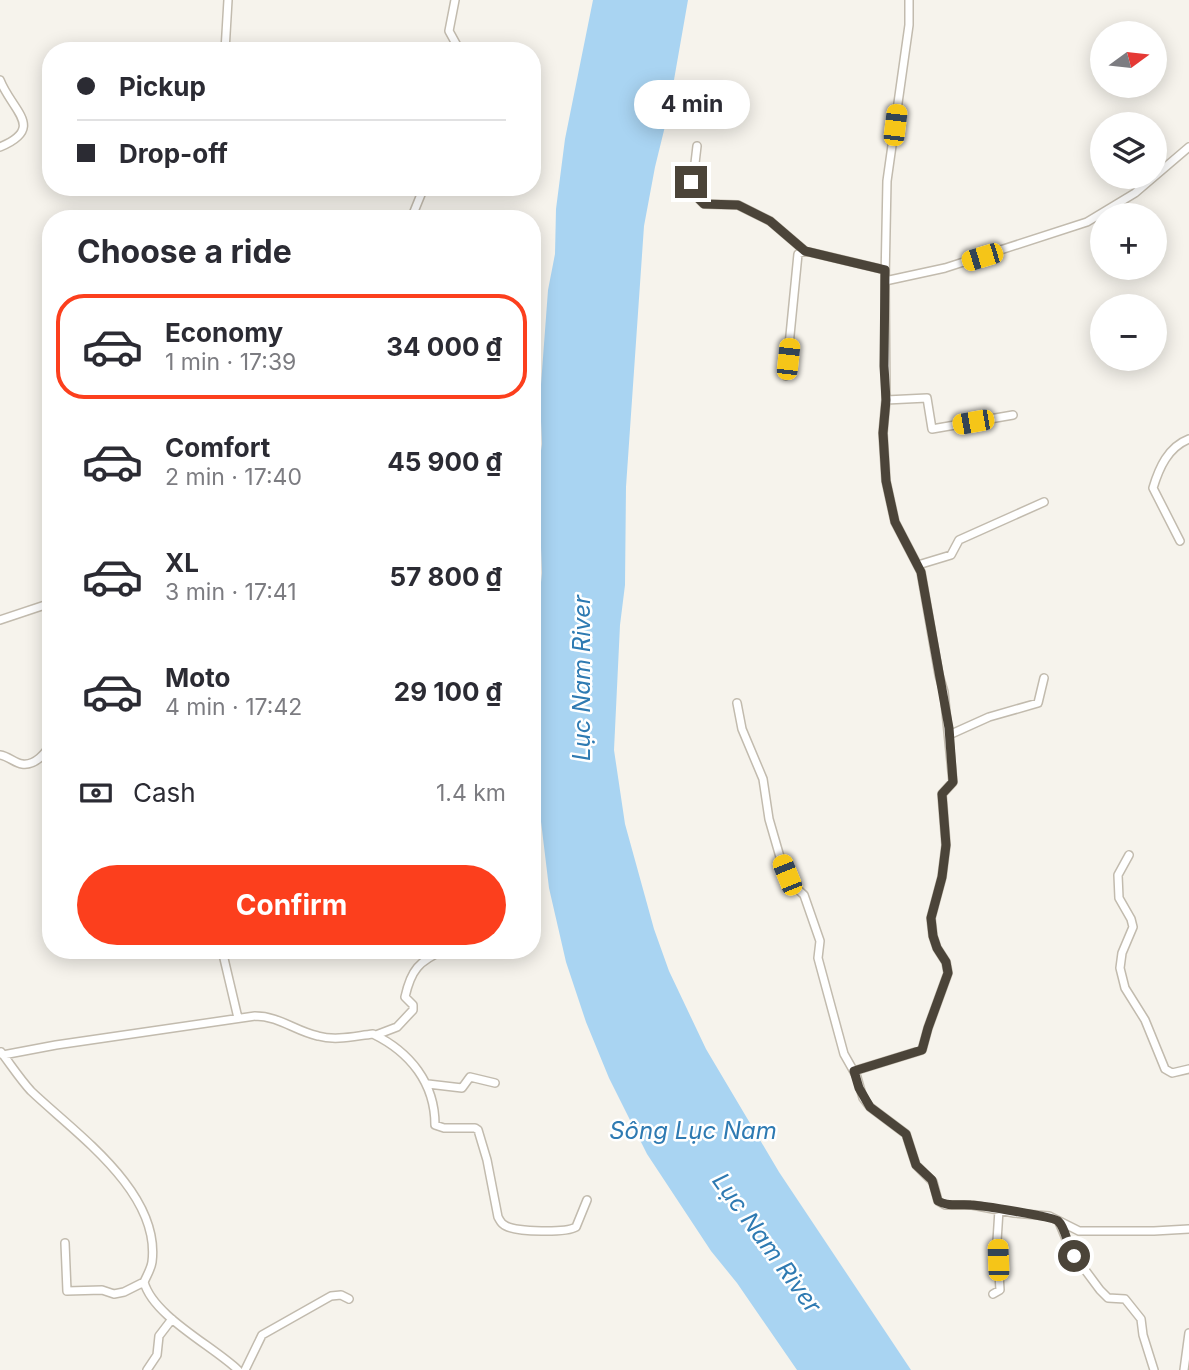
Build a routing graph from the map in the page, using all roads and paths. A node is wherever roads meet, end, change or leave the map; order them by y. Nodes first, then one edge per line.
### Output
1 (228, 0) edge
2 (456, 0) edge
3 (909, 0) edge
4 (226, 42) edge
5 (455, 42) edge
6 (0, 80) edge
7 (697, 146) dead end
8 (0, 147) edge
9 (1189, 148) edge
10 (805, 251) junction
11 (885, 270) junction
12 (885, 281) junction
13 (786, 376) dead end
14 (886, 400) junction
15 (1013, 415) dead end
16 (1189, 439) edge
17 (1044, 502) dead end
18 (1181, 541) dead end
19 (918, 565) junction
20 (42, 606) edge
21 (0, 620) edge
22 (1044, 678) dead end
23 (737, 703) dead end
24 (949, 735) junction
25 (0, 755) edge
26 (42, 755) edge
27 (1129, 855) dead end
28 (224, 959) edge
29 (427, 959) edge
30 (238, 1018) junction
31 (376, 1035) junction
32 (1, 1054) edge
33 (1189, 1069) edge
34 (854, 1071) junction
35 (495, 1083) dead end
36 (428, 1084) junction
37 (587, 1200) dead end
38 (999, 1210) junction
39 (1059, 1222) junction
40 (1189, 1228) edge
41 (65, 1243) dead end
42 (144, 1282) junction
43 (993, 1294) dead end
44 (349, 1299) dead end
45 (172, 1319) junction
46 (1189, 1333) edge
47 (147, 1370) edge
48 (238, 1370) edge
49 (245, 1370) edge
50 (1154, 1370) edge
51 (1184, 1370) edge

1 - 4 street
2 - 5 street
3 - 11 street
6 - 8 street
7 - 10 street
9 - 12 street
10 - 11 street
10 - 13 street
11 - 12 street
12 - 14 street
14 - 15 street
14 - 19 street
16 - 18 street
17 - 19 street
19 - 24 street
20 - 21 street
22 - 24 street
23 - 34 street
24 - 34 street
25 - 26 street
27 - 33 street
28 - 30 street
29 - 31 street
30 - 31 street
30 - 32 street
31 - 36 street
32 - 42 street
34 - 38 street
35 - 36 street
36 - 37 street
38 - 39 street
38 - 43 street
39 - 40 street
39 - 50 street
41 - 42 street
42 - 45 street
44 - 49 street
45 - 47 street
45 - 48 street
46 - 51 street

